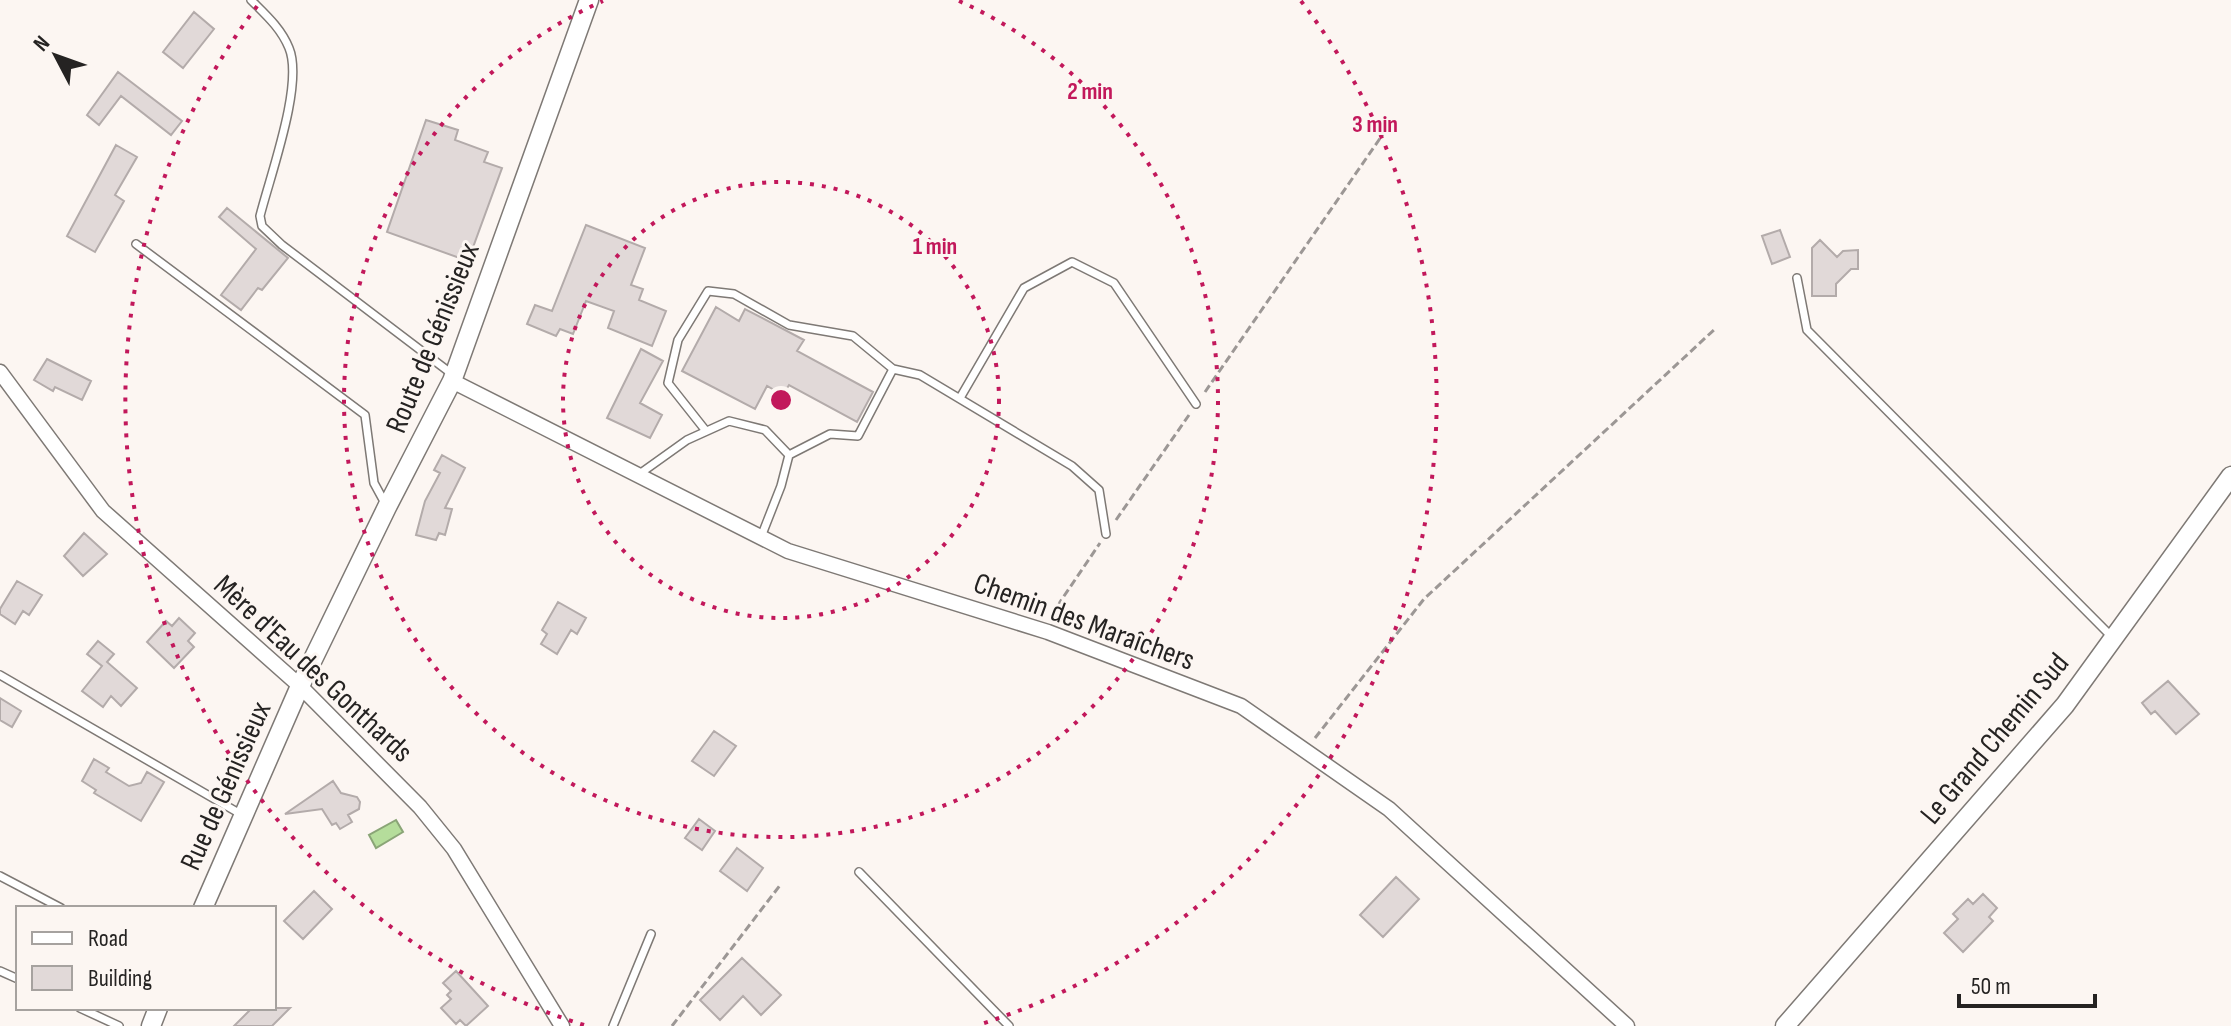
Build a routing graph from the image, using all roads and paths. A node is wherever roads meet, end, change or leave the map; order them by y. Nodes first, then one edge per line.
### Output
1 (251, 0) edge
2 (588, 1) edge
3 (1392, 121) dead end
4 (136, 244) dead end
5 (1797, 278) dead end
6 (1716, 328) dead end
7 (893, 369) junction
8 (0, 372) edge
9 (453, 378) junction
10 (960, 398) junction
11 (1196, 404) junction
12 (706, 431) junction
13 (789, 455) junction
14 (638, 475) junction
15 (2231, 476) edge
16 (387, 507) junction
17 (1106, 534) junction
18 (761, 537) junction
19 (1048, 632) junction
20 (2113, 638) junction
21 (0, 675) edge
22 (300, 686) junction
23 (1305, 751) junction
24 (245, 816) junction
25 (859, 872) dead end
26 (0, 876) edge
27 (781, 884) dead end
28 (57, 906) edge
29 (204, 906) edge
30 (651, 934) dead end
31 (84, 1010) edge
32 (119, 1026) edge
33 (562, 1026) edge
34 (613, 1026) edge
35 (672, 1026) edge
36 (1009, 1026) edge
37 (1627, 1026) edge
38 (1785, 1026) edge

1 - 9 lane
2 - 9 street, Route de Génissieux
3 - 11 path
4 - 16 lane
5 - 20 lane
6 - 23 path
7 - 10 lane
7 - 12 lane
7 - 13 lane
8 - 22 street, Mère d'Eau des Gonthards
9 - 14 street, Chemin des Maraîchers
9 - 16 street, Route de Génissieux
10 - 11 lane
10 - 17 lane
11 - 17 path
12 - 13 lane
12 - 14 lane
13 - 18 lane
14 - 18 street, Chemin des Maraîchers
15 - 20 street, Le Grand Chemin Sud
16 - 22 street, Route de Génissieux
17 - 19 path
18 - 19 street, Chemin des Maraîchers
19 - 23 street, Chemin des Maraîchers
20 - 38 street, Le Grand Chemin Sud
21 - 24 lane
22 - 24 street, Rue de Génissieux
22 - 33 street, Mère d'Eau des Gonthards
23 - 37 street, Chemin des Maraîchers
24 - 29 street, Rue de Génissieux
25 - 36 lane
26 - 28 lane
27 - 35 path
30 - 34 lane
31 - 32 lane

